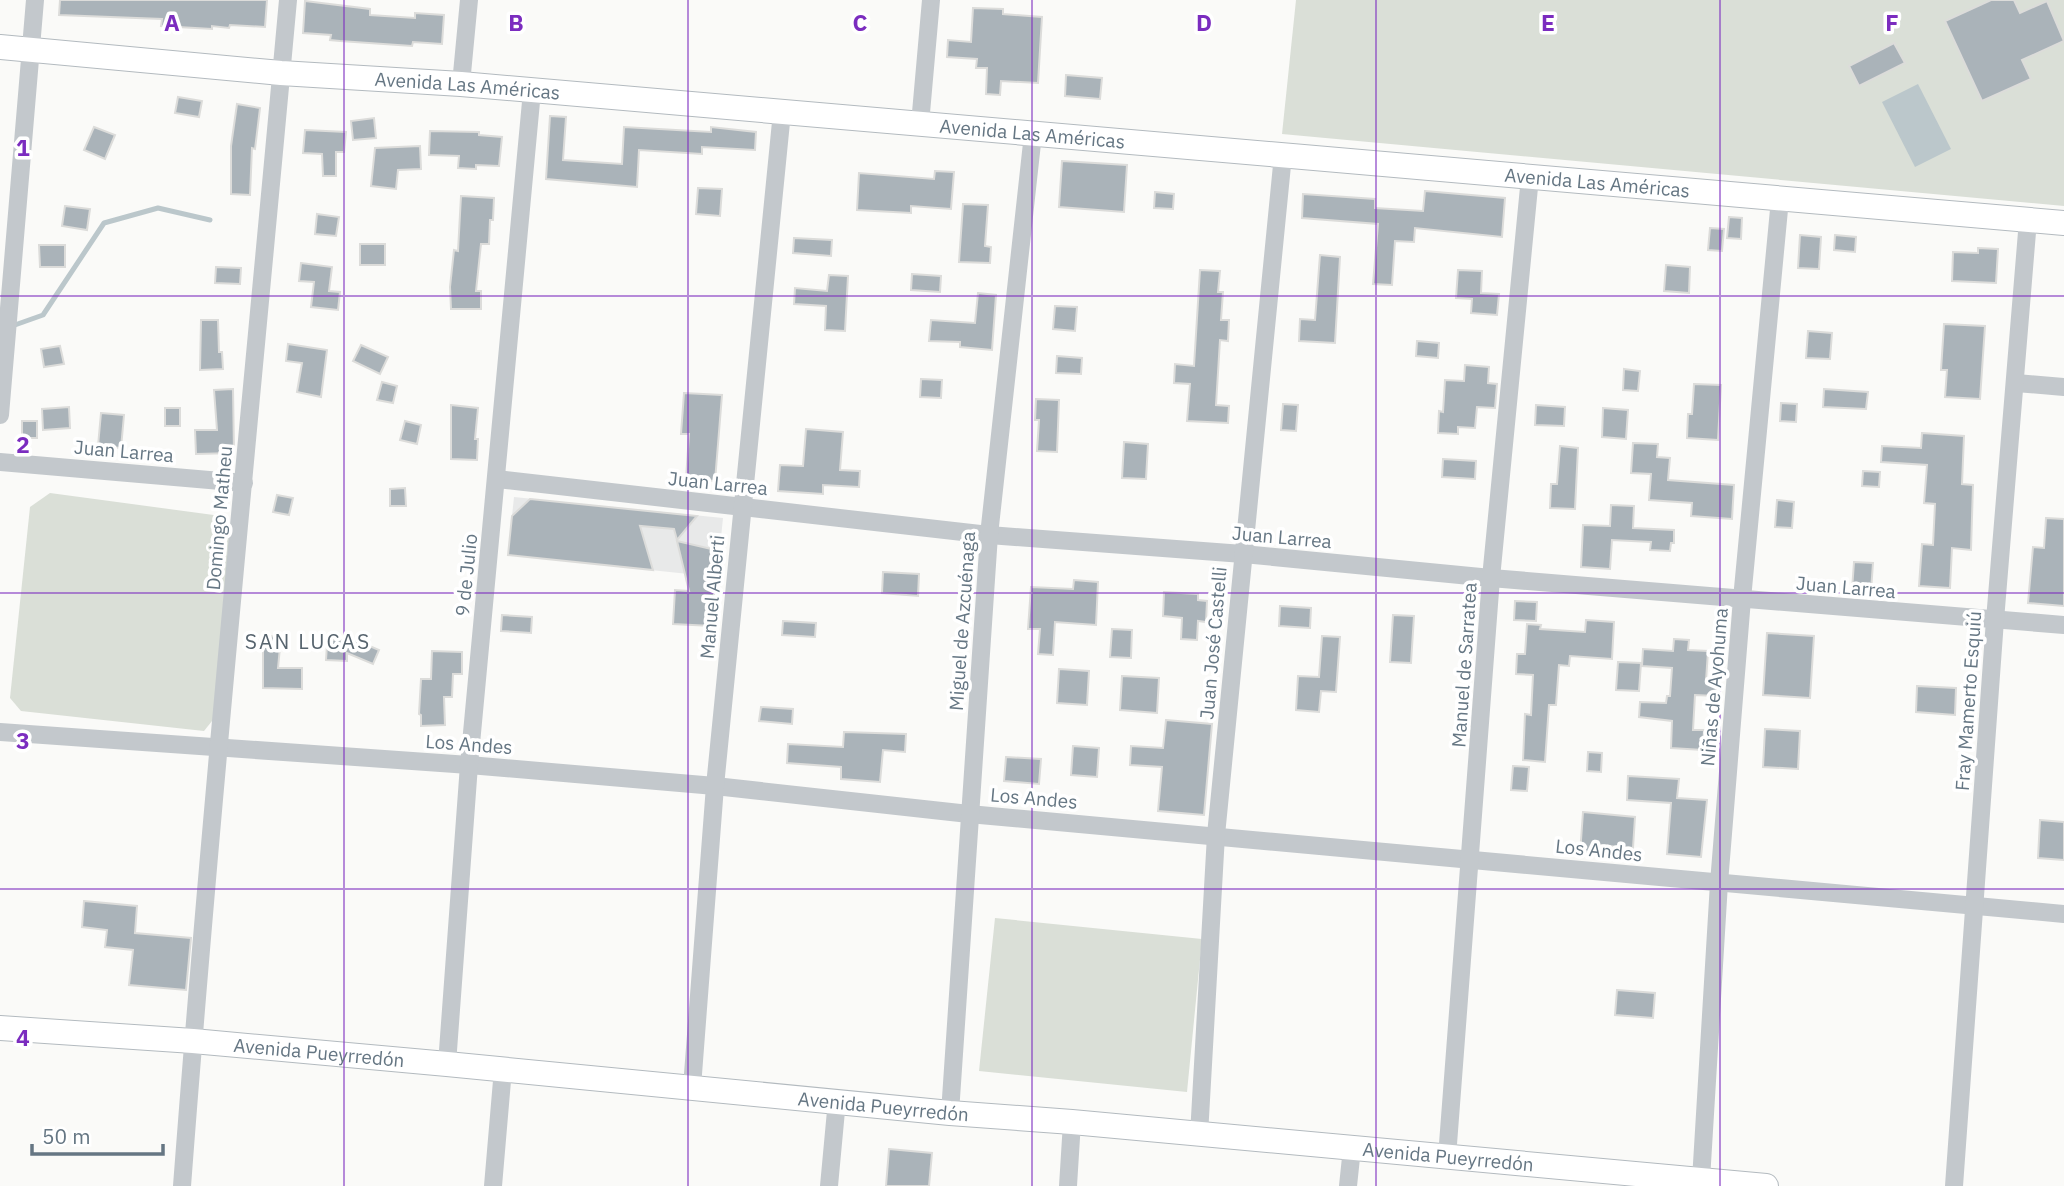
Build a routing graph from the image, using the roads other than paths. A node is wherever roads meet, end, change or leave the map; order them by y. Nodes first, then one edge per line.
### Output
1 (34, 0) edge
2 (288, 0) edge
3 (469, 0) edge
4 (930, 0) edge
5 (0, 47) edge
6 (30, 50) junction
7 (281, 74) junction
8 (461, 84) junction
9 (532, 91) junction
10 (782, 112) junction
11 (920, 124) junction
12 (1033, 134) junction
13 (1283, 155) junction
14 (1530, 177) junction
15 (1780, 199) junction
16 (2028, 220) junction
17 (2064, 223) edge
18 (2016, 383) junction
19 (2064, 387) edge
20 (0, 415) edge
21 (0, 462) edge
22 (496, 479) junction
23 (244, 483) junction
24 (742, 507) junction
25 (989, 535) junction
26 (1242, 554) junction
27 (1491, 578) junction
28 (1742, 599) junction
29 (1995, 620) junction
30 (2064, 625) edge
31 (0, 732) edge
32 (217, 748) junction
33 (468, 765) junction
34 (715, 786) junction
35 (969, 814) junction
36 (1216, 835) junction
37 (1471, 858) junction
38 (1719, 883) junction
39 (1975, 905) junction
40 (2064, 914) edge
41 (0, 1028) edge
42 (193, 1041) junction
43 (447, 1063) junction
44 (503, 1069) junction
45 (692, 1087) junction
46 (837, 1100) junction
47 (950, 1113) junction
48 (1072, 1122) junction
49 (1199, 1135) junction
50 (1352, 1148) junction
51 (1447, 1157) junction
52 (1630, 1180) edge
53 (1701, 1180) junction
54 (182, 1186) edge
55 (493, 1186) edge
56 (829, 1186) edge
57 (1068, 1186) edge
58 (1349, 1186) edge
59 (1766, 1186) edge
60 (1954, 1186) edge

1 - 6 street
2 - 7 street, Domingo Matheu
3 - 8 street
4 - 11 street
5 - 6 main road, Avenida Las Américas
6 - 7 main road, Avenida Las Américas
6 - 20 street
7 - 8 main road, Avenida Las Américas
7 - 23 street, Domingo Matheu
8 - 9 main road, Avenida Las Américas
9 - 10 main road, Avenida Las Américas
9 - 22 street, 9 de Julio
10 - 11 main road, Avenida Las Américas
10 - 24 street, Manuel Alberti
11 - 12 main road, Avenida Las Américas
12 - 13 main road, Avenida Las Américas
12 - 25 street, Miguel de Azcuénaga
13 - 14 main road, Avenida Las Américas
13 - 26 street, Juan José Castelli
14 - 15 main road, Avenida Las Américas
14 - 27 street, Manuel de Sarratea
15 - 16 main road, Avenida Las Américas
15 - 28 street, Niñas de Ayohuma
16 - 17 main road, Avenida Las Américas
16 - 18 street, Fray Mamerto Esquiú
18 - 19 street
18 - 29 street, Fray Mamerto Esquiú
21 - 23 street, Juan Larrea
22 - 24 street, Juan Larrea
22 - 33 street, 9 de Julio
23 - 32 street, Domingo Matheu
24 - 25 street, Juan Larrea
24 - 34 street, Manuel Alberti
25 - 26 street, Juan Larrea
25 - 35 street, Miguel de Azcuénaga
26 - 27 street, Juan Larrea
26 - 36 street, Juan José Castelli
27 - 28 street, Juan Larrea
27 - 37 street, Manuel de Sarratea
28 - 29 street, Juan Larrea
28 - 38 street, Niñas de Ayohuma
29 - 30 street, Juan Larrea
29 - 39 street, Fray Mamerto Esquiú
31 - 32 street, Los Andes
32 - 33 street, Los Andes
32 - 42 street, Domingo Matheu
33 - 34 street, Los Andes
33 - 43 street, 9 de Julio
34 - 35 street, Los Andes
34 - 45 street, Manuel Alberti
35 - 36 street, Los Andes
35 - 47 street, Miguel de Azcuénaga
36 - 37 street, Los Andes
36 - 49 street, Juan José Castelli
37 - 38 street, Los Andes
37 - 51 street, Manuel de Sarratea
38 - 39 street, Los Andes
38 - 53 street, Niñas de Ayohuma
39 - 40 street, Los Andes
39 - 60 street, Fray Mamerto Esquiú
41 - 42 main road, Avenida Pueyrredón
42 - 43 main road, Avenida Pueyrredón
42 - 54 street, Domingo Matheu
43 - 44 main road, Avenida Pueyrredón
44 - 45 main road, Avenida Pueyrredón
44 - 55 street
45 - 46 main road, Avenida Pueyrredón
46 - 47 main road, Avenida Pueyrredón
46 - 56 street
47 - 48 main road, Avenida Pueyrredón
48 - 49 main road, Avenida Pueyrredón
48 - 57 street
49 - 50 main road, Avenida Pueyrredón
50 - 51 main road, Avenida Pueyrredón
50 - 58 street
51 - 52 main road, Avenida Pueyrredón
52 - 53 main road, Avenida Pueyrredón
53 - 59 main road, Avenida Pueyrredón

